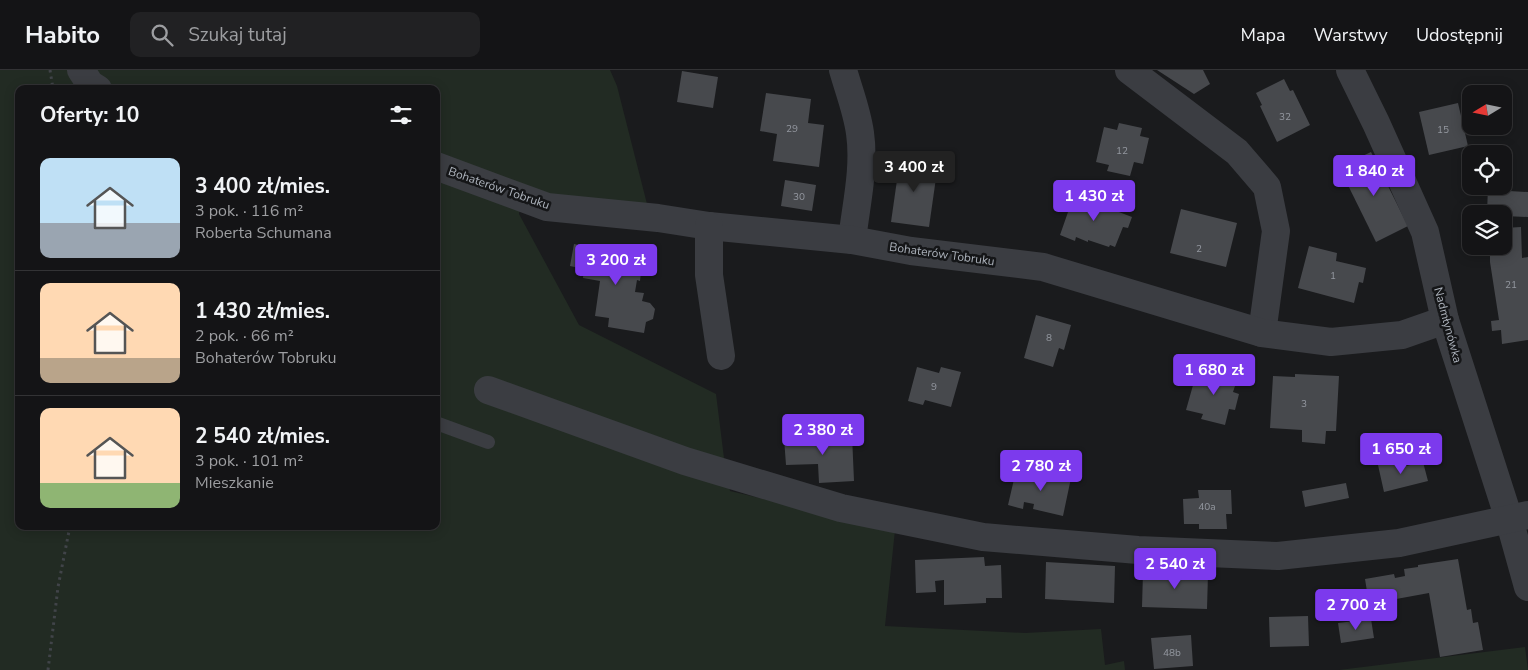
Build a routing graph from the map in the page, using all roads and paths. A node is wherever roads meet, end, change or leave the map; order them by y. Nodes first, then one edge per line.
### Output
1 (50, 70) edge
2 (843, 70) edge
3 (1129, 70) edge
4 (1350, 70) edge
5 (52, 85) edge
6 (440, 167) edge
7 (708, 226) junction
8 (852, 240) junction
9 (1445, 320) junction
10 (1262, 333) junction
11 (721, 356) dead end
12 (488, 390) dead end
13 (440, 424) edge
14 (488, 442) dead end
15 (1518, 517) edge
16 (69, 530) edge
17 (1528, 587) edge
18 (48, 670) edge

1 - 5 path
2 - 8 street
3 - 10 street
4 - 9 street, Nadmłynówka
6 - 7 street, Bohaterów Tobruku
7 - 8 street, Bohaterów Tobruku
7 - 11 street
8 - 10 street, Bohaterów Tobruku
9 - 10 street, Bohaterów Tobruku
9 - 15 street, Nadmłynówka
12 - 15 street
13 - 14 lane
15 - 17 street, Nadmłynówka
16 - 18 path

